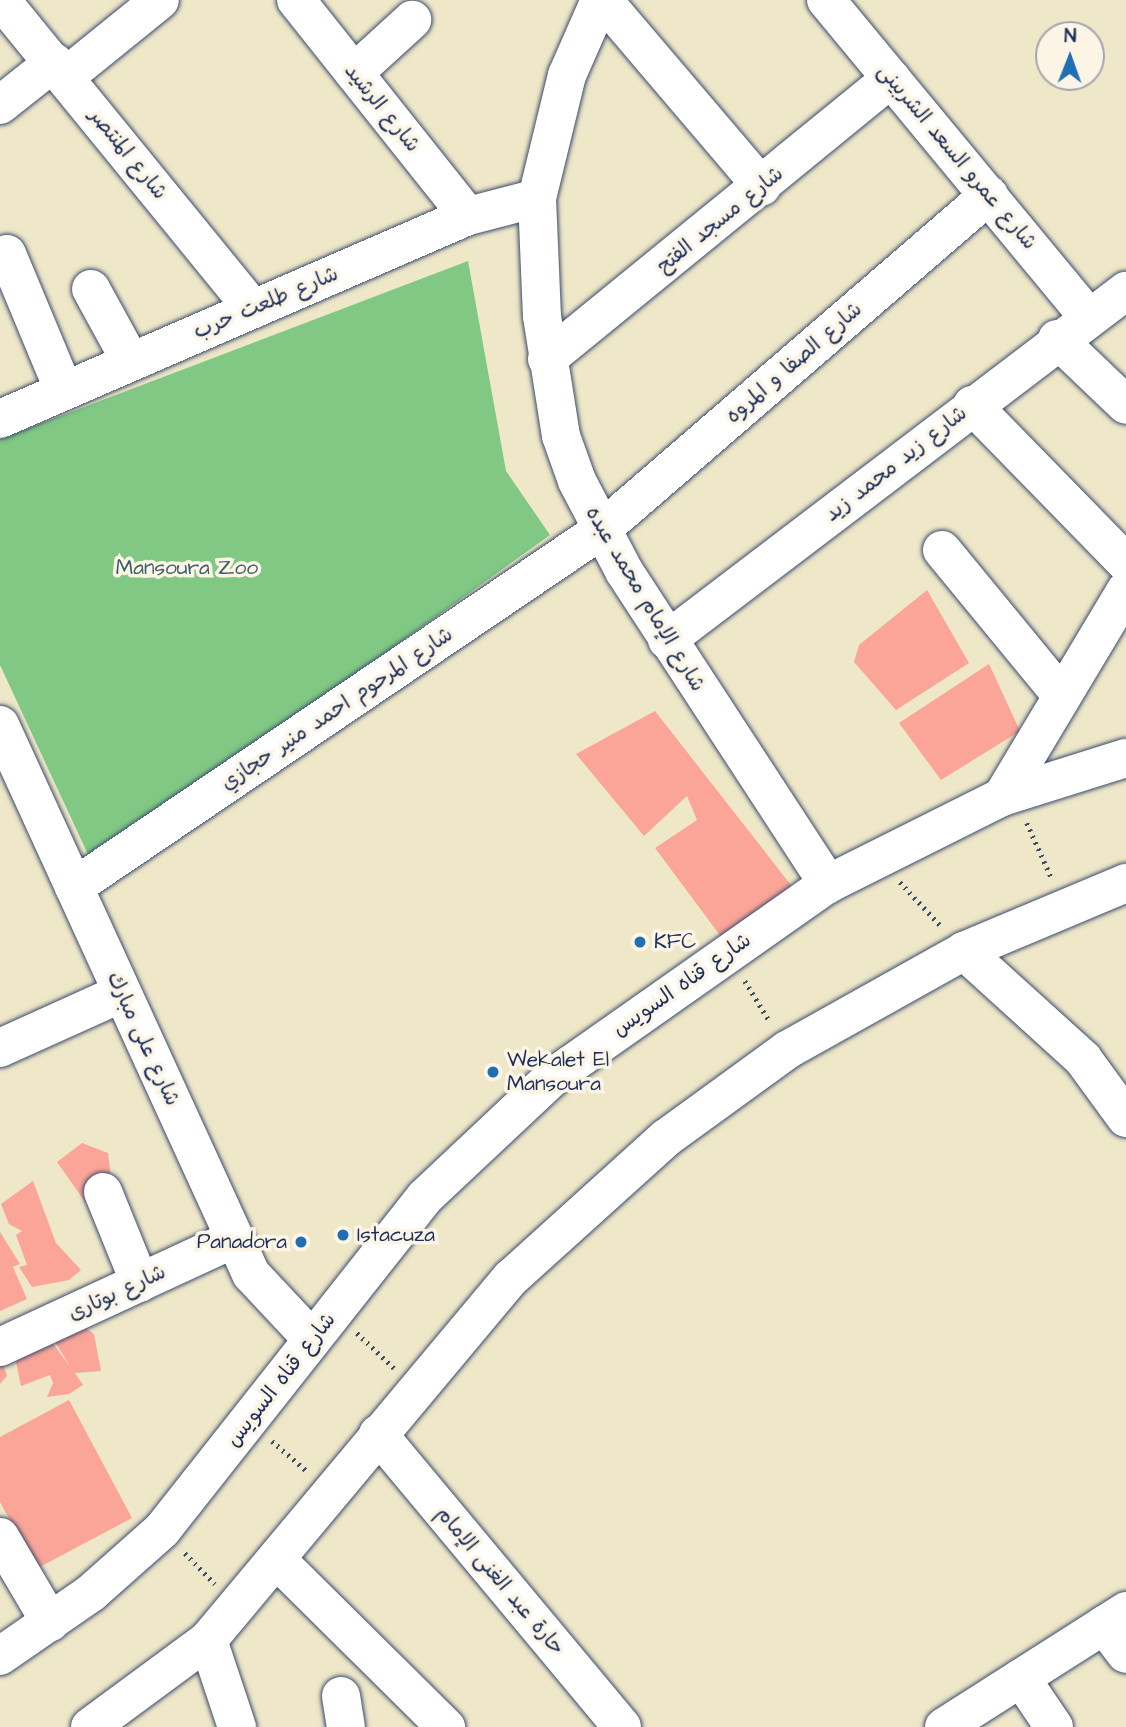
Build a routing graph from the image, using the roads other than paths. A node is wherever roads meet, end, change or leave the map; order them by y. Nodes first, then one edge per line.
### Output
1 (1, 0) edge
2 (160, 0) edge
3 (296, 0) edge
4 (602, 0) edge
5 (827, 0) edge
6 (412, 20) dead end
7 (60, 70) junction
8 (354, 73) junction
9 (891, 78) junction
10 (0, 105) edge
11 (762, 187) junction
12 (989, 195) junction
13 (537, 198) junction
14 (468, 216) junction
15 (7, 254) dead end
16 (91, 289) dead end
17 (1126, 291) edge
18 (253, 309) junction
19 (1087, 315) junction
20 (1057, 339) junction
21 (547, 359) junction
22 (131, 362) junction
23 (64, 391) junction
24 (972, 405) junction
25 (1126, 405) edge
26 (0, 419) edge
27 (600, 531) junction
28 (942, 550) dead end
29 (1126, 563) edge
30 (1126, 590) edge
31 (667, 640) junction
32 (1062, 696) junction
33 (2, 734) edge
34 (1126, 758) edge
35 (1008, 795) junction
36 (1126, 883) edge
37 (828, 884) junction
38 (74, 887) junction
39 (964, 951) junction
40 (122, 993) junction
41 (0, 1048) edge
42 (1126, 1118) edge
43 (103, 1192) dead end
44 (234, 1239) junction
45 (140, 1283) junction
46 (322, 1324) junction
47 (0, 1347) edge
48 (378, 1434) junction
49 (0, 1537) edge
50 (277, 1560) junction
51 (50, 1622) junction
52 (1119, 1630) edge
53 (208, 1640) junction
54 (0, 1656) edge
55 (1021, 1678) junction
56 (432, 1722) edge
57 (947, 1726) edge
58 (90, 1727) edge
59 (237, 1727) edge
60 (622, 1727) edge
61 (1054, 1727) edge

1 - 7 street, شارع المنتصر
2 - 7 street
3 - 8 street, شارع الرشيد
4 - 11 street
4 - 13 street, شارع الإمام محمد عبده
5 - 9 street, شارع عمرو السعد الشربينى
6 - 8 street
7 - 10 street
7 - 18 street, شارع المنتصر
8 - 14 street, شارع الرشيد
9 - 11 street, شارع مسجد الفتح
9 - 12 street, شارع عمرو السعد الشربينى
11 - 21 street, شارع مسجد الفتح
12 - 19 street, شارع عمرو السعد الشربينى
12 - 27 street, شارع الصفا و المروه
13 - 14 street, شارع طلعت حرب
13 - 21 street, شارع الإمام محمد عبده
14 - 18 street, شارع طلعت حرب
15 - 23 street
16 - 22 street
17 - 19 street, شارع زيد محمد زيد
18 - 22 street, شارع طلعت حرب
19 - 20 street, شارع زيد محمد زيد
20 - 24 street, شارع زيد محمد زيد
20 - 25 street
21 - 27 street, شارع الإمام محمد عبده
22 - 23 street, شارع طلعت حرب
23 - 26 street, شارع طلعت حرب
24 - 29 street
24 - 31 street, شارع زيد محمد زيد
27 - 31 street, شارع الإمام محمد عبده
27 - 38 street, شارع المرحوم احمد منير حجازي
28 - 32 street
30 - 32 street
31 - 37 street, شارع الإمام محمد عبده
32 - 35 street
33 - 38 street, شارع على مبارك
34 - 35 street, شارع قناه السويس
35 - 37 street, شارع قناه السويس
36 - 39 street
37 - 46 street, شارع قناه السويس
38 - 40 street, شارع على مبارك
39 - 42 street
39 - 48 street
40 - 41 street
40 - 44 street, شارع على مبارك
43 - 45 street
44 - 45 street, شارع بوتارى
44 - 46 street, شارع على مبارك
45 - 47 street, شارع بوتارى
46 - 51 street, شارع قناه السويس
48 - 50 street
48 - 60 street, حارة عبد الغنى الإمام
49 - 51 street
50 - 53 street
50 - 56 street
51 - 54 street, شارع قناه السويس
52 - 55 street
53 - 58 street
53 - 59 street
55 - 57 street
55 - 61 street

